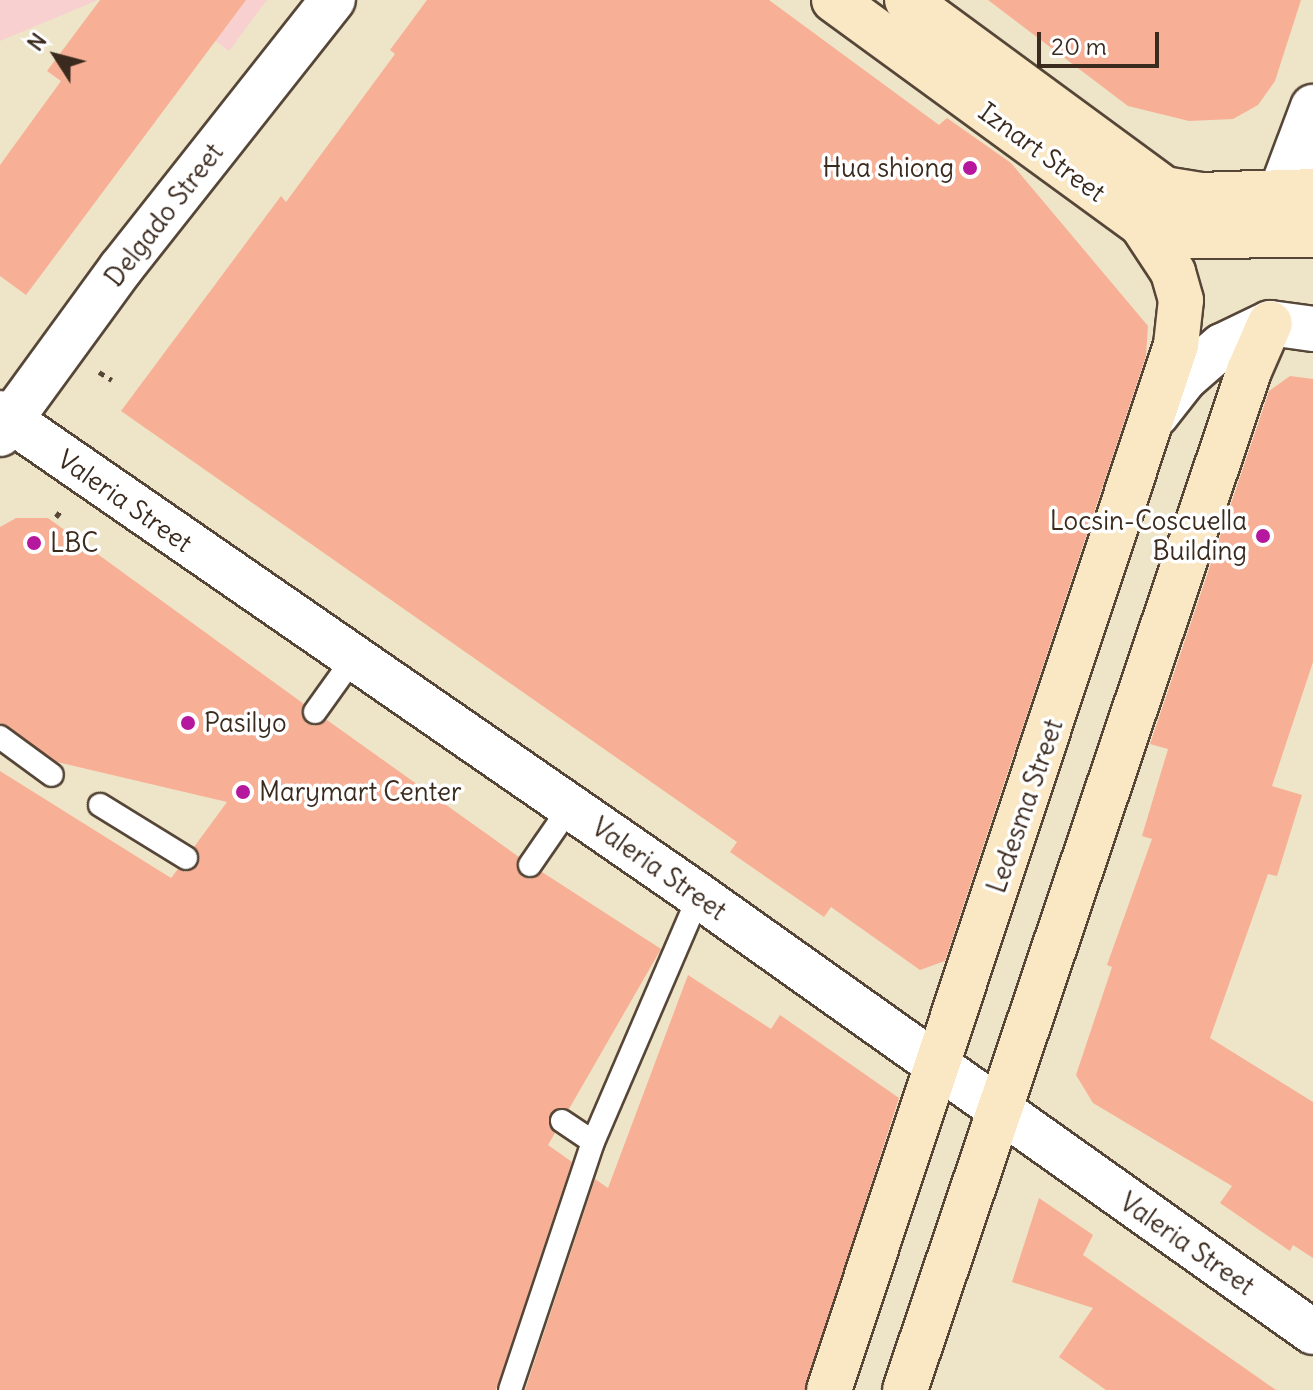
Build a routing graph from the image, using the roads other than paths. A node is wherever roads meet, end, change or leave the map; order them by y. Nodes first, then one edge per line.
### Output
1 (333, 0) edge
2 (834, 0) edge
3 (907, 0) edge
4 (1313, 107) edge
5 (1297, 192) edge
6 (1142, 225) junction
7 (1293, 235) edge
8 (1270, 323) junction
9 (1313, 329) edge
10 (1156, 415) junction
11 (4, 422) edge
12 (353, 659) junction
13 (315, 712) dead end
14 (0, 737) edge
15 (52, 775) dead end
16 (100, 805) dead end
17 (570, 807) junction
18 (186, 858) dead end
19 (530, 865) dead end
20 (699, 896) junction
21 (939, 1066) junction
22 (1001, 1113) junction
23 (562, 1121) dead end
24 (593, 1142) junction
25 (1313, 1332) edge
26 (510, 1390) edge
27 (829, 1390) edge
28 (905, 1390) edge

1 - 11 street, Delgado Street
2 - 6 main road, Iznart Street
3 - 5 main road
4 - 5 street
6 - 7 main road, Iznart Street
6 - 10 main road, Ledesma Street
8 - 9 street
8 - 10 street
8 - 22 main road
10 - 21 main road, Ledesma Street
11 - 12 street, Valeria Street
12 - 13 lane
12 - 17 street, Valeria Street
14 - 15 lane
16 - 18 lane
17 - 19 lane
17 - 20 street, Valeria Street
20 - 21 street, Valeria Street
20 - 24 lane
21 - 22 street, Valeria Street
21 - 27 main road, Ledesma Street
22 - 25 street, Valeria Street
22 - 28 main road
23 - 24 lane
24 - 26 lane

